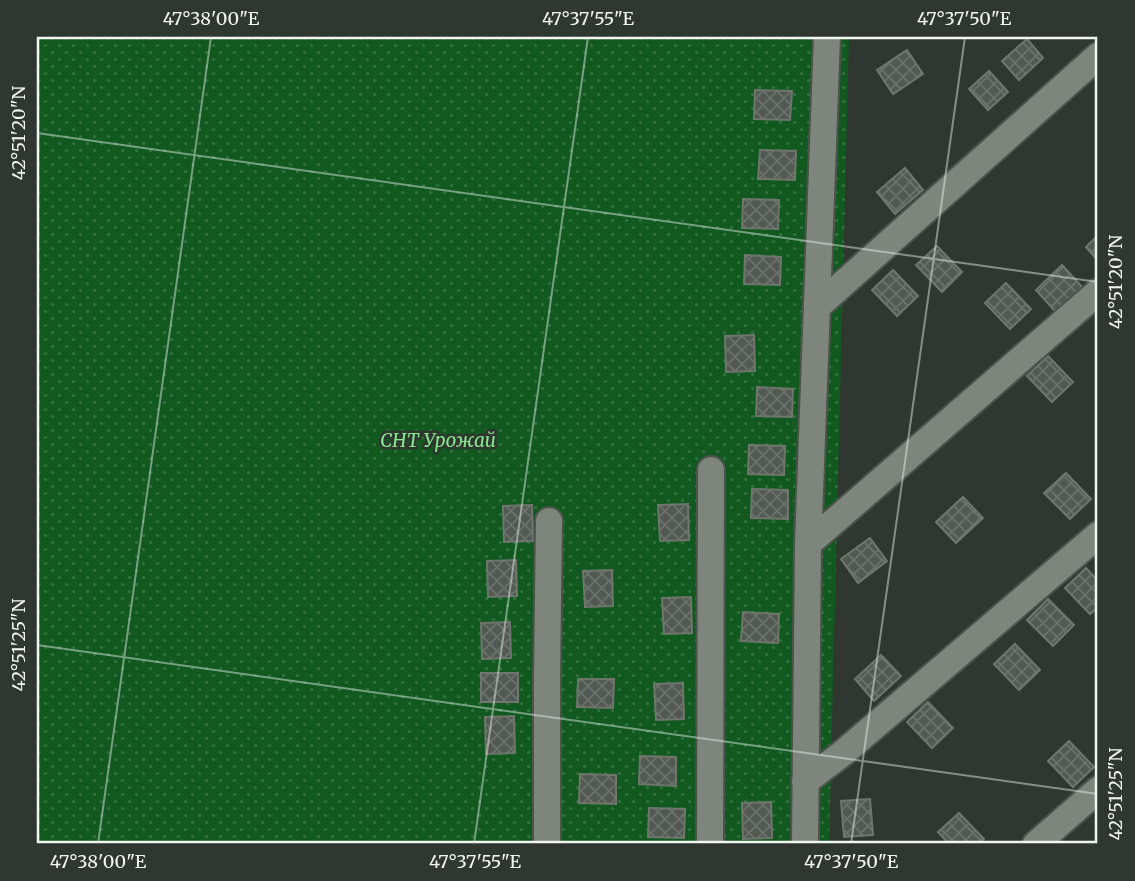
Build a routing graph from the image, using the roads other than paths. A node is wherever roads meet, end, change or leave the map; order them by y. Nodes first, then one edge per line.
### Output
1 (827, 37) edge
2 (1098, 56) edge
3 (1098, 292) edge
4 (817, 307) junction
5 (710, 470) dead end
6 (550, 522) dead end
7 (1098, 535) edge
8 (808, 544) junction
9 (805, 782) junction
10 (1098, 790) edge
11 (547, 844) edge
12 (710, 844) edge
13 (805, 844) edge
14 (1036, 844) edge

1 - 4 street
2 - 4 street
3 - 8 street
4 - 8 street
5 - 12 street
6 - 11 street
7 - 9 street
8 - 9 street
9 - 13 street
10 - 14 street

